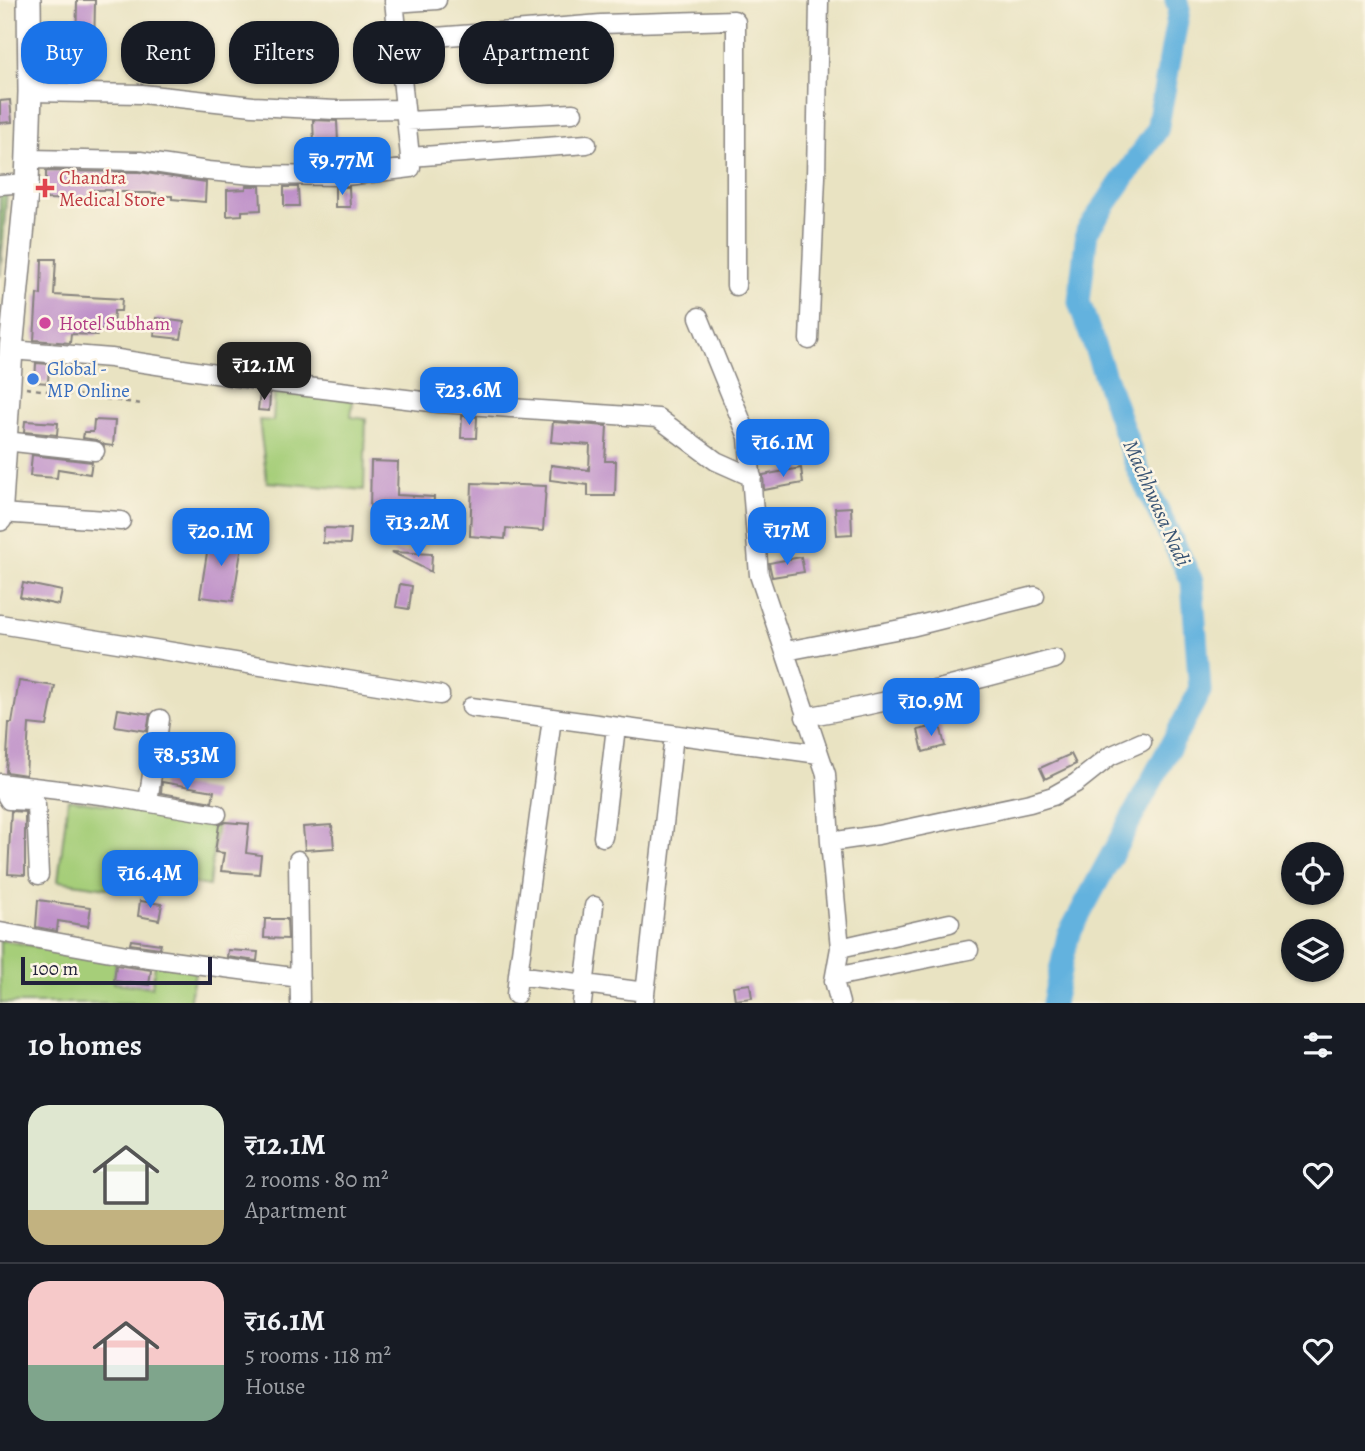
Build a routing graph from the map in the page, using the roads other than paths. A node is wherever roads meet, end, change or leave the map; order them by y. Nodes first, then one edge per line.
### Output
1 (29, 0) edge
2 (437, 0) edge
3 (818, 0) edge
4 (394, 1) edge
5 (396, 21) edge
6 (445, 36) edge
7 (402, 84) edge
8 (30, 92) junction
9 (573, 113) dead end
10 (406, 115) junction
11 (587, 144) dead end
12 (410, 158) junction
13 (28, 159) junction
14 (27, 183) junction
15 (0, 185) edge
16 (736, 285) dead end
17 (8, 310) edge
18 (699, 317) dead end
19 (808, 340) dead end
20 (11, 350) junction
21 (3, 445) edge
22 (95, 451) dead end
23 (752, 477) junction
24 (0, 513) edge
25 (0, 519) edge
26 (121, 521) dead end
27 (1035, 596) dead end
28 (0, 624) edge
29 (786, 651) junction
30 (1055, 659) dead end
31 (440, 695) dead end
32 (471, 707) dead end
33 (805, 717) junction
34 (552, 718) junction
35 (160, 719) dead end
36 (616, 727) junction
37 (674, 734) junction
38 (1142, 741) dead end
39 (819, 754) junction
40 (0, 784) edge
41 (148, 802) junction
42 (217, 814) dead end
43 (603, 837) dead end
44 (830, 842) junction
45 (298, 860) dead end
46 (40, 876) dead end
47 (594, 906) dead end
48 (950, 923) dead end
49 (0, 932) edge
50 (840, 948) junction
51 (969, 950) dead end
52 (518, 975) junction
53 (835, 977) junction
54 (300, 978) junction
55 (584, 984) junction
56 (516, 995) dead end
57 (644, 998) edge
58 (300, 1003) edge
59 (582, 1003) edge
60 (840, 1003) edge

1 - 8 main road
2 - 4 street
3 - 19 street
4 - 5 street
6 - 16 street
7 - 10 street
8 - 10 street
8 - 13 main road
9 - 10 street
10 - 12 street
11 - 12 street
12 - 13 street
13 - 14 main road
14 - 15 street
14 - 17 main road
17 - 20 main road
18 - 23 street
20 - 21 main road
20 - 23 street
21 - 22 street
21 - 24 main road
23 - 29 street
24 - 25 main road
24 - 26 street
27 - 29 street
28 - 31 street
29 - 33 street
30 - 33 street
32 - 34 street
33 - 39 street
34 - 36 street
34 - 52 street
35 - 41 street
36 - 37 street
36 - 43 street
37 - 39 street
37 - 57 street
38 - 44 street
39 - 44 street
40 - 41 street
40 - 46 street
41 - 42 street
44 - 50 street
45 - 54 street
47 - 55 street
48 - 50 street
49 - 54 street
50 - 53 street
51 - 53 street
52 - 55 street
52 - 56 street
53 - 60 street
54 - 58 street
55 - 57 street
55 - 59 street

